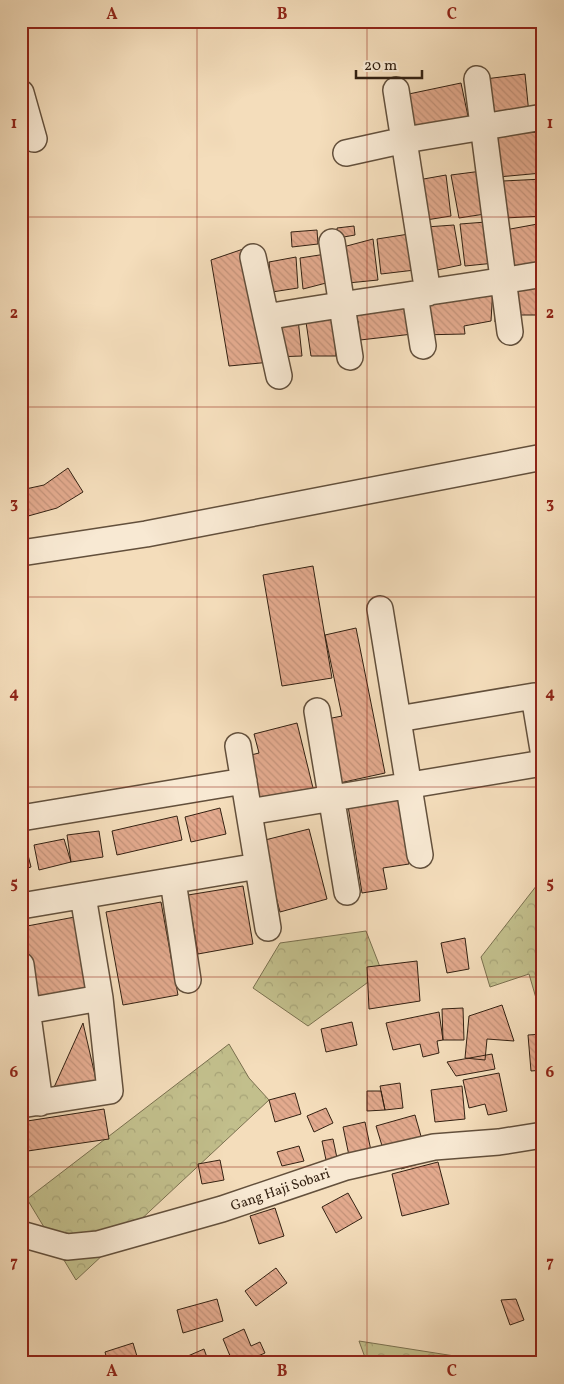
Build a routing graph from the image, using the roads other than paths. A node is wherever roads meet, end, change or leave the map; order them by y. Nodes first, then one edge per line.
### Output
1 (477, 79) dead end
2 (396, 90) dead end
3 (21, 93) edge
4 (543, 117) edge
5 (484, 127) junction
6 (34, 139) dead end
7 (405, 140) junction
8 (346, 153) dead end
9 (332, 242) dead end
10 (253, 257) dead end
11 (543, 274) edge
12 (504, 281) junction
13 (421, 294) junction
14 (342, 304) junction
15 (266, 317) junction
16 (510, 332) dead end
17 (423, 346) dead end
18 (350, 357) dead end
19 (279, 376) dead end
20 (543, 457) edge
21 (21, 553) edge
22 (380, 608) dead end
23 (318, 711) dead end
24 (398, 719) junction
25 (238, 746) dead end
26 (543, 750) edge
27 (543, 763) edge
28 (244, 781) junction
29 (409, 786) junction
30 (332, 799) junction
31 (249, 812) junction
32 (21, 818) edge
33 (420, 855) dead end
34 (258, 866) junction
35 (173, 881) junction
36 (347, 892) dead end
37 (83, 896) junction
38 (21, 906) edge
39 (268, 928) dead end
40 (21, 965) edge
41 (188, 980) dead end
42 (100, 998) junction
43 (27, 1011) junction
44 (30, 1104) edge
45 (543, 1135) edge
46 (21, 1234) edge

1 - 5 street
2 - 7 street
3 - 6 street
4 - 5 street
5 - 7 street
5 - 12 street
7 - 8 street
7 - 13 street
9 - 14 street
10 - 15 street
11 - 12 street
12 - 13 street
12 - 16 street
13 - 14 street
13 - 17 street
14 - 15 street
14 - 18 street
15 - 19 street
20 - 21 street
22 - 24 street
23 - 30 street
24 - 26 street
24 - 29 street
25 - 28 street
27 - 29 street
28 - 31 street
28 - 32 street
29 - 30 street
29 - 33 street
30 - 31 street
30 - 36 street
31 - 34 street
34 - 35 street
34 - 39 street
35 - 37 street
35 - 41 street
37 - 38 street
37 - 42 street
40 - 43 street
42 - 43 street
42 - 44 street
43 - 44 street
45 - 46 street, Gang Haji Sobari

